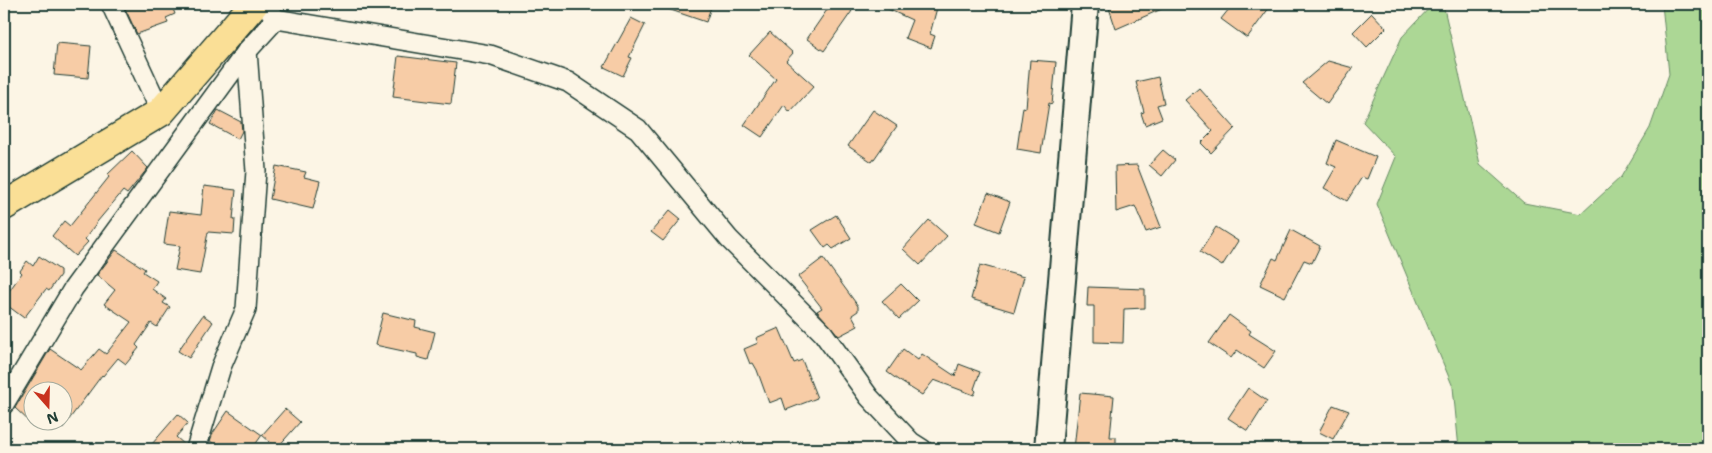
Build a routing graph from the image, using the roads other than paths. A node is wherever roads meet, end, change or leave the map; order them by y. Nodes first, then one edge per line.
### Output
1 (112, 4) edge
2 (265, 4) edge
3 (1085, 4) edge
4 (265, 12) edge
5 (247, 51) junction
6 (162, 112) junction
7 (4, 206) edge
8 (4, 404) edge
9 (196, 449) edge
10 (922, 449) edge
11 (1048, 449) edge

1 - 6 street
2 - 4 street
3 - 11 main road
4 - 5 street
4 - 6 highway
4 - 10 street
5 - 8 street
5 - 9 street
6 - 7 highway

